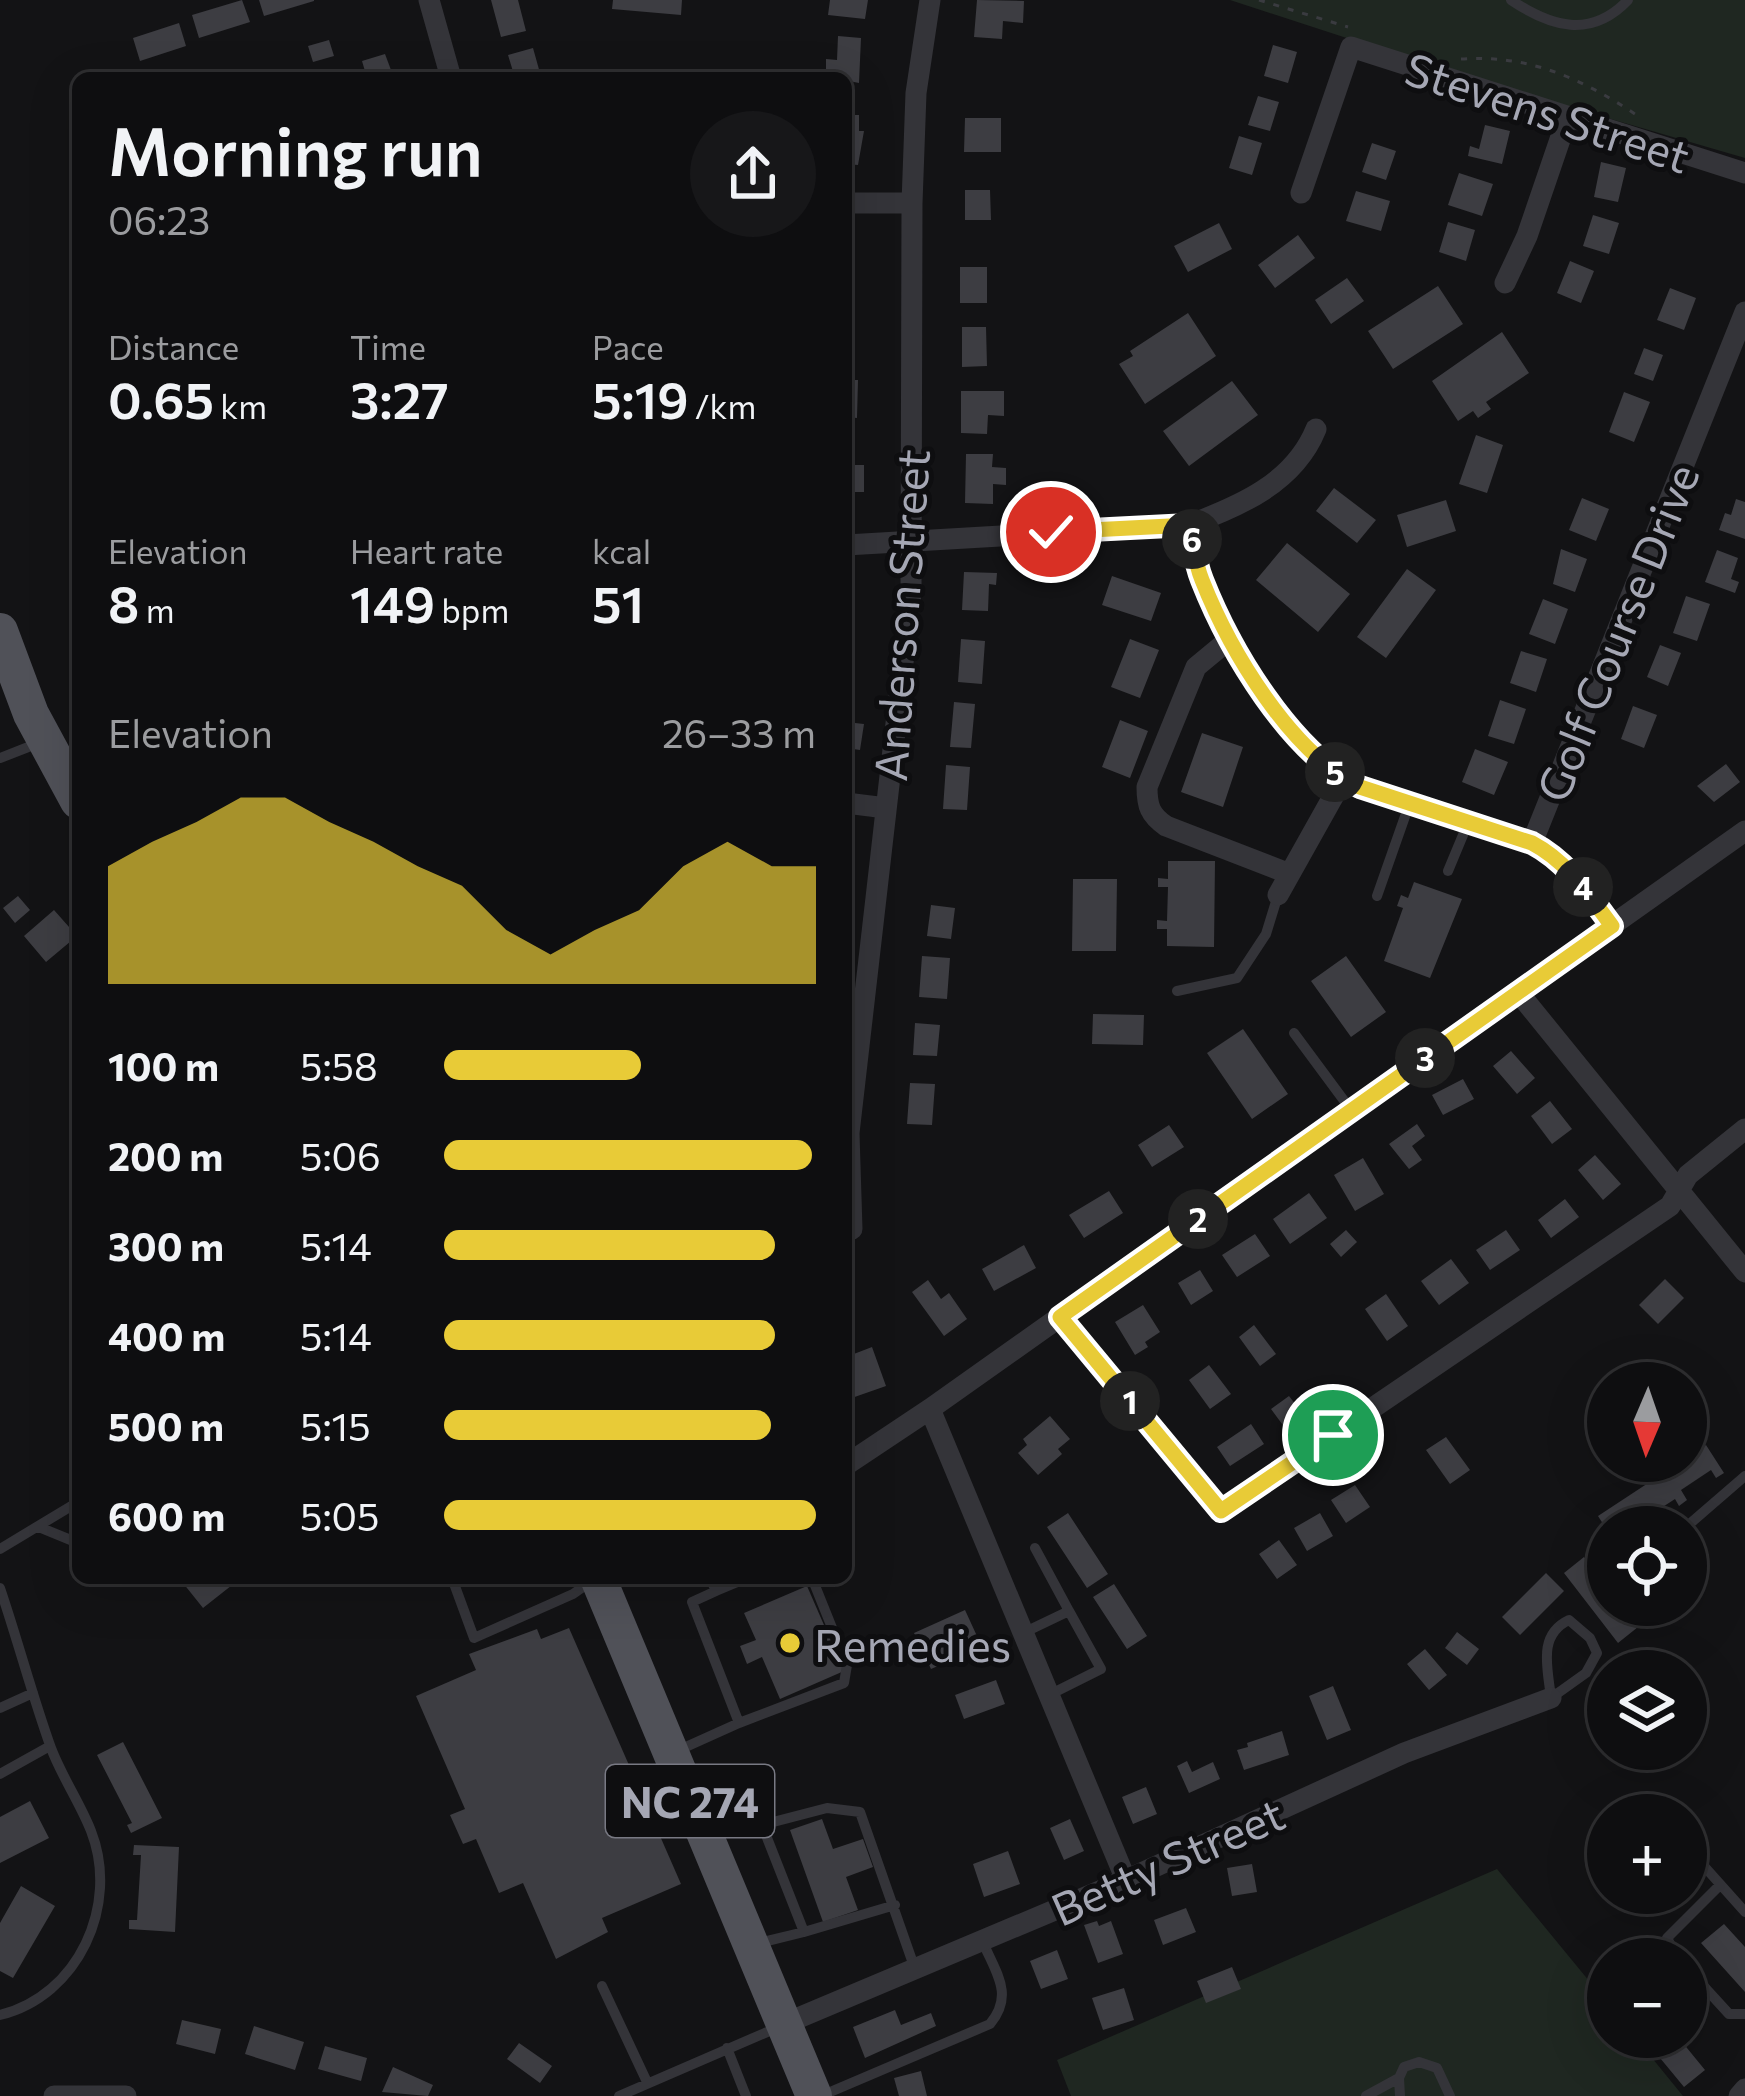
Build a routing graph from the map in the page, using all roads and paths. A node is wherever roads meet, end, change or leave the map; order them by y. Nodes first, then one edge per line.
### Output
1 (429, 0) edge
2 (930, 0) edge
3 (1259, 0) edge
4 (1510, 0) edge
5 (1628, 0) edge
6 (1353, 39) junction
7 (1451, 59) dead end
8 (449, 72) edge
9 (1568, 118) junction
10 (1644, 120) dead end
11 (1745, 173) edge
12 (1301, 193) dead end
13 (852, 203) edge
14 (912, 203) junction
15 (1505, 283) dead end
16 (1745, 312) edge
17 (1316, 429) dead end
18 (1189, 525) junction
19 (914, 540) junction
20 (852, 545) edge
21 (1231, 638) junction
22 (2, 644) edge
23 (44, 741) junction
24 (0, 758) edge
25 (1343, 779) junction
26 (72, 783) edge
27 (852, 804) edge
28 (1409, 805) junction
29 (886, 808) junction
30 (1468, 823) junction
31 (1745, 831) edge
32 (1532, 843) junction
33 (1448, 871) dead end
34 (1290, 874) junction
35 (1278, 895) joint
36 (1377, 896) dead end
37 (1612, 926) junction
38 (1177, 991) dead end
39 (1519, 992) junction
40 (1294, 1033) dead end
41 (852, 1057) edge
42 (1351, 1110) junction
43 (1745, 1129) edge
44 (1679, 1191) junction
45 (1745, 1272) edge
46 (1060, 1317) junction
47 (930, 1409) junction
48 (852, 1461) edge
49 (1745, 1476) edge
50 (72, 1506) edge
51 (1707, 1509) edge
52 (39, 1526) junction
53 (72, 1540) edge
54 (1035, 1548) dead end
55 (0, 1549) edge
56 (454, 1584) edge
57 (588, 1584) edge
58 (599, 1584) edge
59 (713, 1584) edge
60 (733, 1584) edge
61 (814, 1584) edge
62 (0, 1588) edge
63 (716, 1591) junction
64 (1069, 1611) junction
65 (1023, 1633) junction
66 (33, 1693) junction
67 (1049, 1695) junction
68 (1551, 1698) junction
69 (0, 1708) edge
70 (740, 1724) junction
71 (50, 1746) junction
72 (670, 1754) junction
73 (0, 1774) edge
74 (762, 1826) junction
75 (705, 1837) junction
76 (1707, 1870) edge
77 (1126, 1880) junction
78 (1720, 1885) junction
79 (895, 1906) junction
80 (1745, 1912) edge
81 (804, 1932) junction
82 (1667, 1938) edge
83 (982, 1940) junction
84 (750, 1946) junction
85 (915, 1969) junction
86 (602, 1986) dead end
87 (1707, 1990) edge
88 (1745, 2014) edge
89 (0, 2015) edge
90 (784, 2024) junction
91 (727, 2048) junction
92 (1399, 2078) junction
93 (647, 2082) junction
94 (1745, 2089) edge
95 (54, 2096) edge
96 (126, 2096) edge
97 (619, 2096) edge
98 (746, 2096) edge
99 (817, 2096) edge
100 (1366, 2096) edge
101 (1400, 2096) edge
102 (1450, 2096) edge
103 (1739, 2096) edge

1 - 8 street
2 - 14 street, Anderson Street
3 - 6 path
4 - 5 lane
6 - 9 street, Stevens Street
6 - 12 street
7 - 10 path
9 - 11 street, Stevens Street
9 - 15 street
13 - 14 street
14 - 19 street, Anderson Street
16 - 32 street, Golf Course Drive
17 - 18 street
18 - 19 street
18 - 21 street
19 - 20 street
19 - 29 street, Anderson Street
21 - 25 street
21 - 34 street
22 - 23 main road
23 - 24 lane
23 - 26 main road
25 - 28 street
25 - 34 street
27 - 29 street
28 - 30 street
28 - 36 lane
29 - 41 street, Anderson Street
30 - 32 street
30 - 33 lane
31 - 37 street
32 - 37 street, Golf Course Drive
34 - 35 street
35 - 38 lane
37 - 39 street
39 - 42 street
39 - 44 street
40 - 42 lane
42 - 46 street
43 - 44 street
44 - 45 street
44 - 46 street
46 - 47 street
47 - 48 street
47 - 65 street
49 - 51 lane
50 - 52 lane
52 - 53 lane
52 - 55 lane
54 - 64 lane
56 - 57 lane
58 - 72 main road, NC 274
59 - 63 lane
60 - 63 lane
61 - 70 lane
62 - 66 lane
63 - 70 lane
64 - 65 lane
64 - 67 lane
65 - 67 street
66 - 69 lane
66 - 71 lane
67 - 77 street
68 - 68 lane
68 - 77 street, Betty Street
70 - 72 lane
71 - 73 lane
71 - 89 lane
72 - 75 main road, NC 274
74 - 75 lane
74 - 79 lane
74 - 81 lane
75 - 84 main road, NC 274
76 - 78 lane
77 - 83 street, Betty Street
78 - 80 lane
78 - 82 lane
79 - 81 lane
79 - 85 lane
81 - 84 lane
83 - 85 street, Betty Street
83 - 99 lane
84 - 90 main road, NC 274
85 - 90 street, Betty Street
86 - 93 lane
87 - 88 lane
90 - 91 lane
90 - 99 main road, NC 274
91 - 93 lane
91 - 98 lane
92 - 100 lane
92 - 101 lane
92 - 102 lane
93 - 97 lane
94 - 103 street
95 - 96 street

